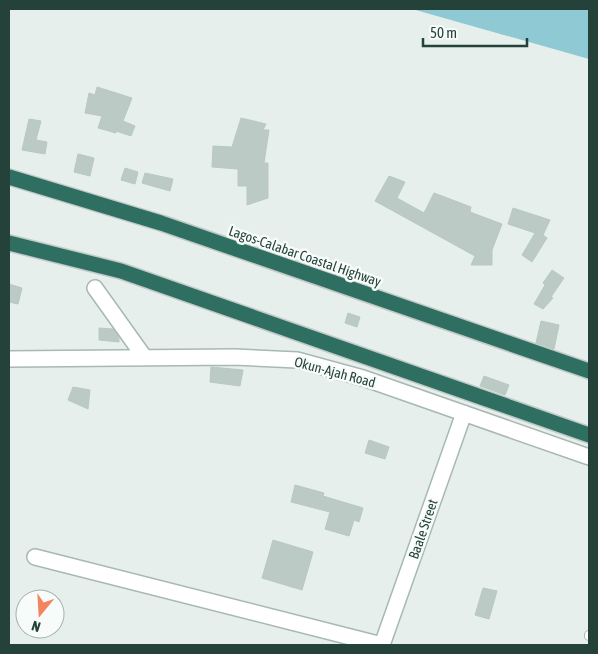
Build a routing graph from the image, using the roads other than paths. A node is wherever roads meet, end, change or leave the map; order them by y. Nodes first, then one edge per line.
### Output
1 (9, 177) edge
2 (9, 243) edge
3 (95, 288) dead end
4 (144, 358) junction
5 (9, 359) edge
6 (589, 371) edge
7 (464, 413) junction
8 (589, 435) edge
9 (589, 457) edge
10 (35, 557) dead end
11 (382, 645) edge

1 - 6 highway, Lagos-Calabar Coastal Highway
2 - 8 highway
3 - 4 street
4 - 5 street, Okun-Ajah Road
4 - 7 street, Okun-Ajah Road
7 - 9 street, Okun-Ajah Road
7 - 11 street, Baale Street
10 - 11 street

